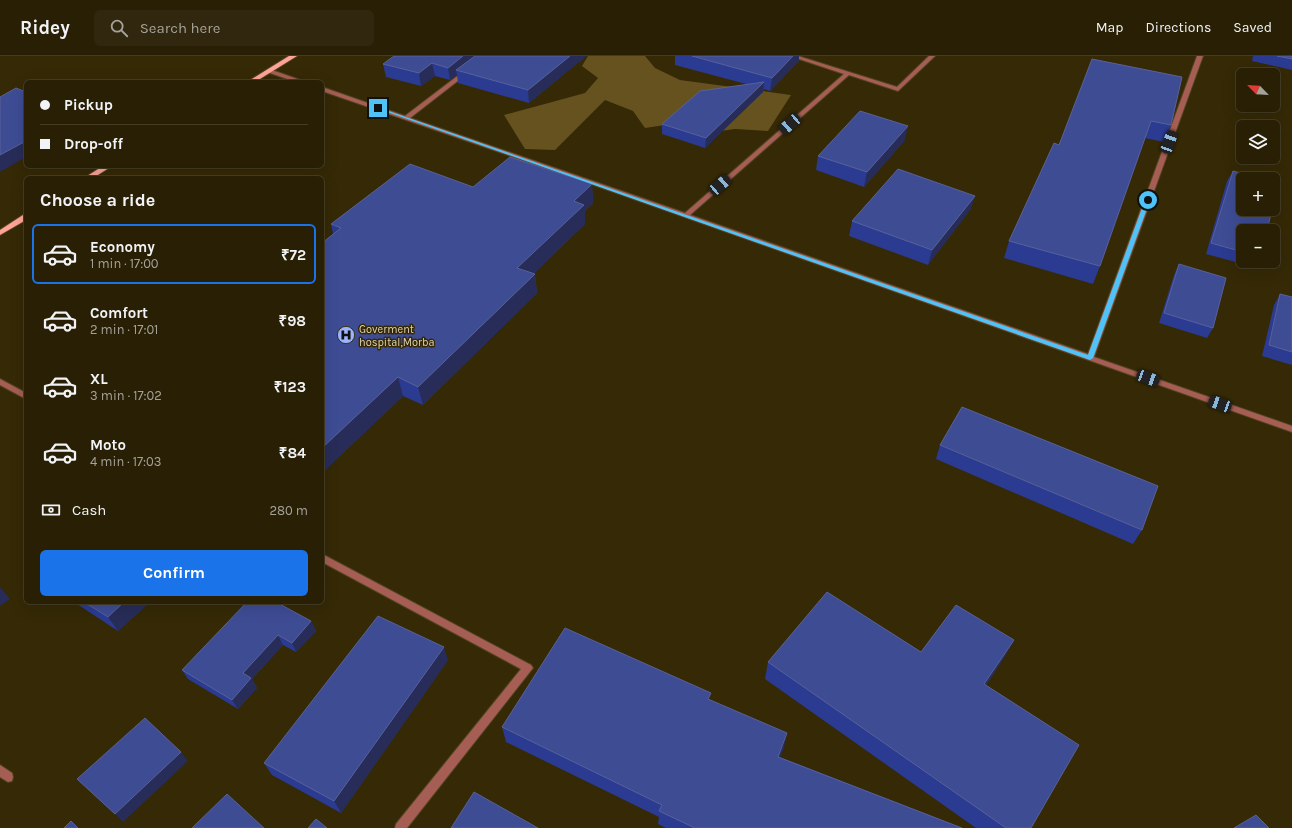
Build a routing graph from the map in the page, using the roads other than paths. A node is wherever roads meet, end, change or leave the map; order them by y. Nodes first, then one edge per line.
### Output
1 (294, 56) edge
2 (793, 56) edge
3 (932, 56) edge
4 (1200, 56) edge
5 (469, 70) edge
6 (269, 71) junction
7 (848, 73) junction
8 (253, 80) edge
9 (295, 80) edge
10 (324, 90) edge
11 (406, 118) junction
12 (105, 168) edge
13 (91, 176) edge
14 (686, 215) junction
15 (24, 218) edge
16 (0, 233) edge
17 (1090, 358) junction
18 (0, 382) edge
19 (24, 395) edge
20 (1292, 430) edge
21 (324, 559) edge
22 (400, 828) edge

1 - 6 main road
2 - 7 street
3 - 7 street
4 - 17 street
5 - 11 street
6 - 8 main road
6 - 9 street
7 - 14 street
10 - 11 street
11 - 14 street
12 - 13 main road
14 - 17 street
15 - 16 main road
17 - 20 street
18 - 19 street
21 - 22 street

